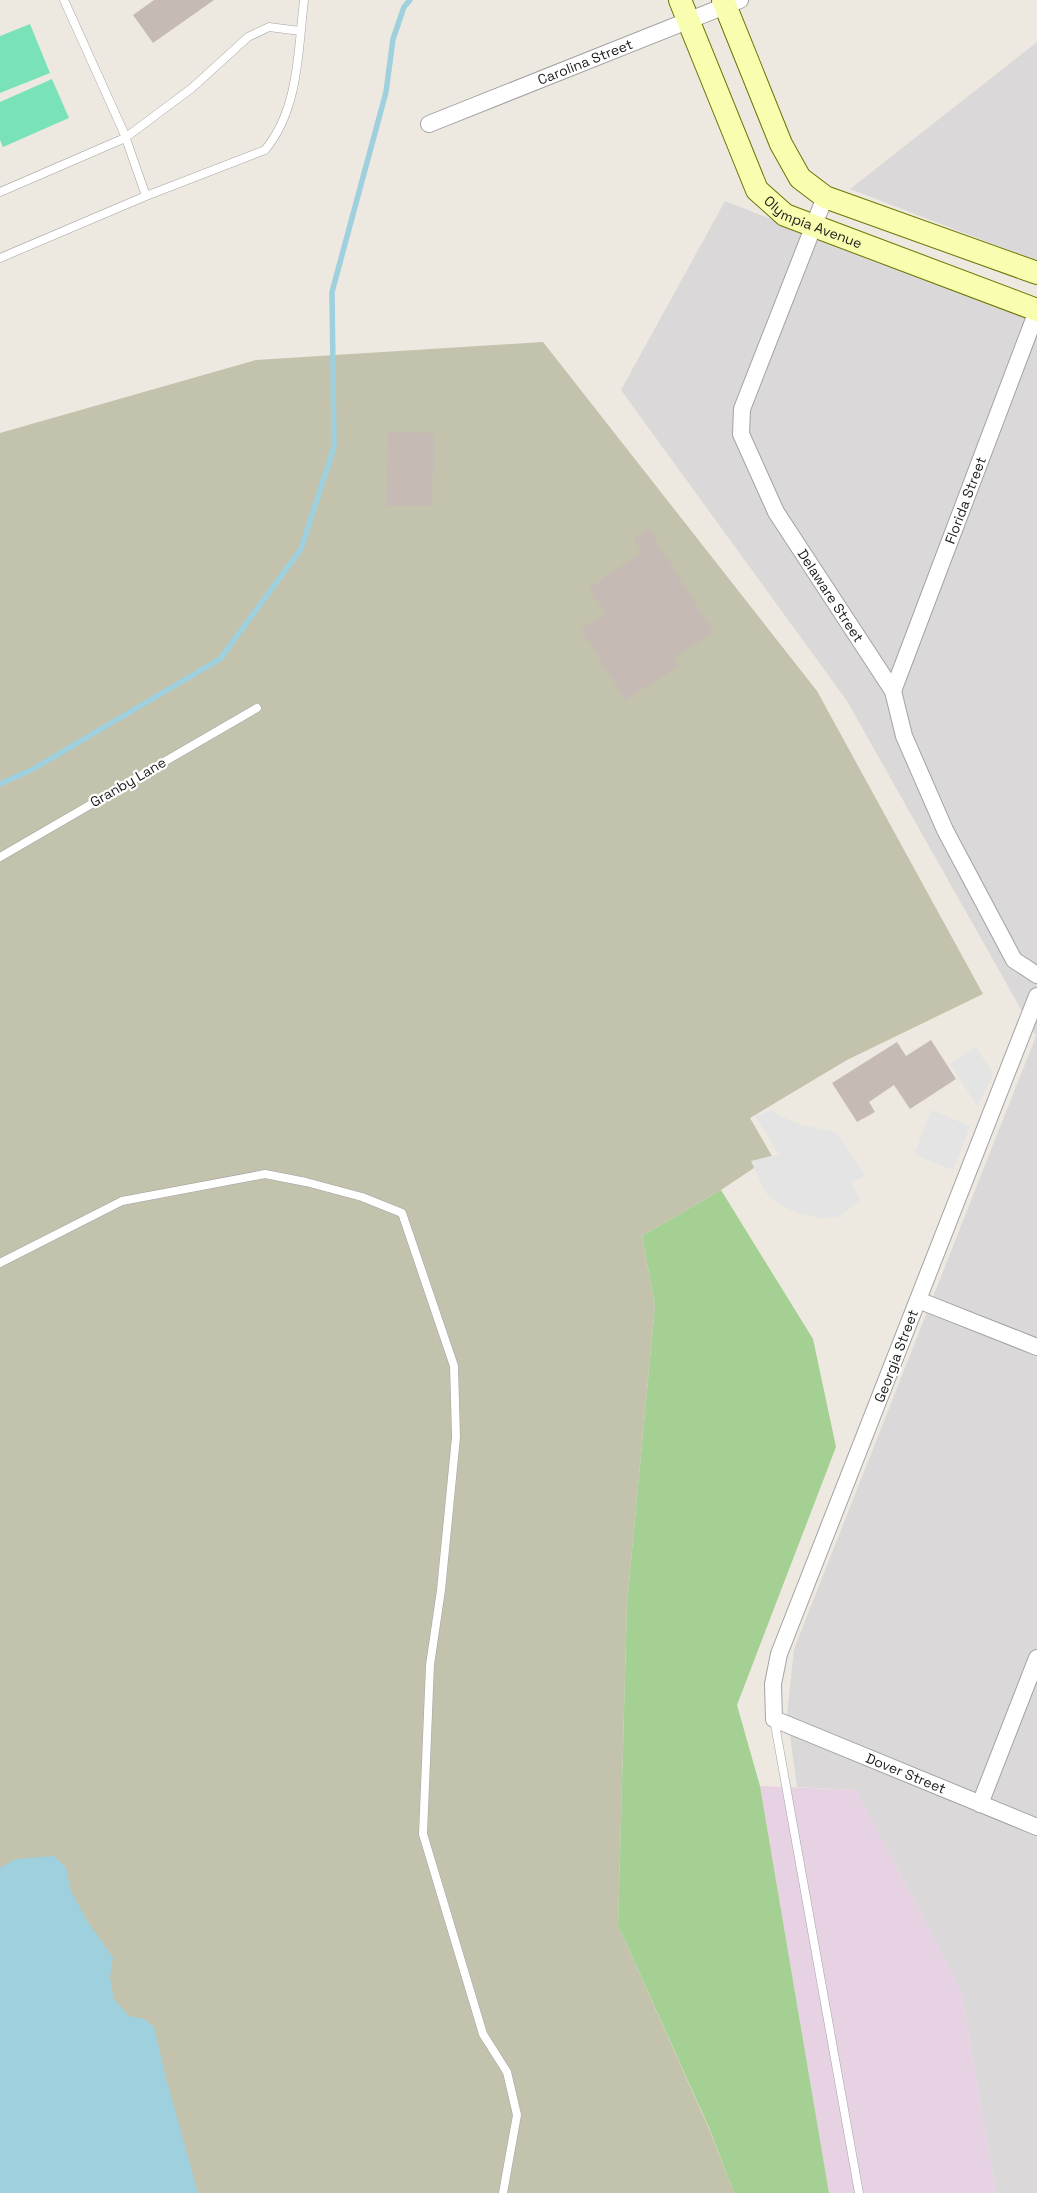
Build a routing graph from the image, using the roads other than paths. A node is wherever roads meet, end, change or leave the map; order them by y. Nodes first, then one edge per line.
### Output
1 (64, 0) edge
2 (304, 0) edge
3 (680, 0) edge
4 (730, 2) edge
5 (688, 21) junction
6 (300, 31) junction
7 (429, 124) dead end
8 (125, 138) junction
9 (0, 192) edge
10 (146, 196) junction
11 (825, 197) junction
12 (814, 225) junction
13 (0, 258) edge
14 (1037, 273) edge
15 (1037, 311) edge
16 (893, 691) junction
17 (257, 708) dead end
18 (0, 857) edge
19 (1037, 975) edge
20 (1037, 996) edge
21 (0, 1263) edge
22 (918, 1300) junction
23 (1037, 1347) edge
24 (1037, 1658) edge
25 (774, 1720) junction
26 (980, 1804) junction
27 (1037, 1827) edge
28 (504, 2193) edge
29 (859, 2193) edge

1 - 8 lane
2 - 6 lane
3 - 5 main road, Olympia Avenue
4 - 5 street, Carolina Street
4 - 11 main road, Olympia Avenue
5 - 7 street, Carolina Street
5 - 12 main road, Olympia Avenue
6 - 8 lane
6 - 10 lane
8 - 9 lane
8 - 10 lane
10 - 13 lane
11 - 12 street, Delaware Street
11 - 14 main road, Olympia Avenue
12 - 15 main road, Olympia Avenue
12 - 16 street, Delaware Street
15 - 16 street, Florida Street
16 - 19 street, Delaware Street
17 - 18 lane, Granby Lane
20 - 22 street, Georgia Street
21 - 28 lane
22 - 23 street
22 - 25 street, Georgia Street
24 - 26 street
25 - 26 street, Dover Street
25 - 29 lane
26 - 27 street, Dover Street

